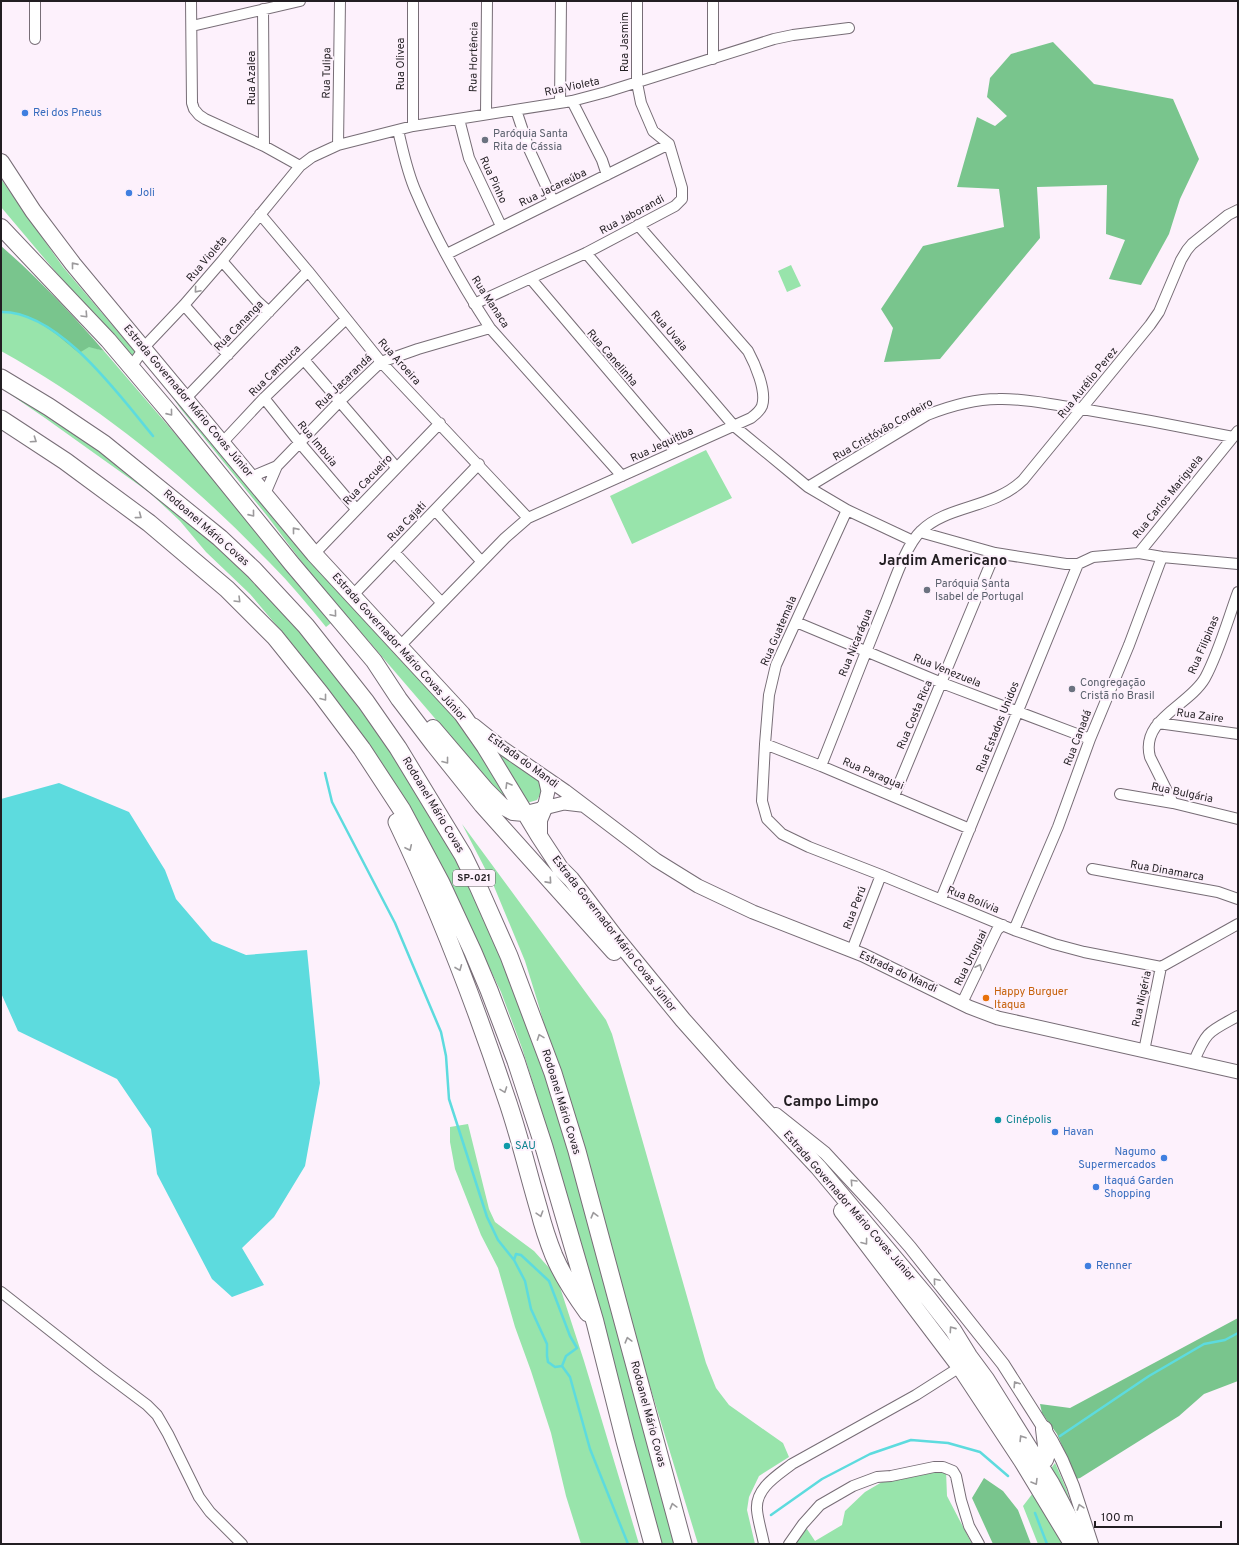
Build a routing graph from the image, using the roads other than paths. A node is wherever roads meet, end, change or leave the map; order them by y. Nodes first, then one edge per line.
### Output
1 (35, 1) edge
2 (192, 1) edge
3 (300, 1) edge
4 (340, 1) edge
5 (412, 1) edge
6 (487, 1) edge
7 (561, 1) edge
8 (637, 1) edge
9 (713, 1) edge
10 (263, 9) junction
11 (192, 26) junction
12 (849, 28) dead end
13 (35, 39) dead end
14 (713, 59) junction
15 (638, 84) junction
16 (572, 101) junction
17 (560, 103) junction
18 (516, 110) junction
19 (486, 114) junction
20 (459, 119) junction
21 (413, 126) junction
22 (398, 130) junction
23 (669, 144) junction
24 (338, 145) junction
25 (264, 146) junction
26 (1, 162) edge
27 (300, 166) junction
28 (607, 175) junction
29 (553, 201) junction
30 (1238, 210) edge
31 (260, 214) junction
32 (638, 225) junction
33 (501, 226) junction
34 (1, 227) edge
35 (1, 240) edge
36 (586, 253) junction
37 (447, 254) junction
38 (222, 261) junction
39 (308, 271) junction
40 (531, 279) junction
41 (58, 286) junction
42 (474, 304) junction
43 (184, 305) junction
44 (269, 312) junction
45 (346, 319) junction
46 (490, 328) junction
47 (145, 348) junction
48 (228, 355) junction
49 (304, 360) junction
50 (381, 362) junction
51 (131, 367) junction
52 (1, 378) edge
53 (186, 398) junction
54 (264, 398) junction
55 (339, 402) junction
56 (1082, 409) junction
57 (1, 419) edge
58 (440, 423) junction
59 (734, 426) junction
60 (1236, 434) edge
61 (299, 442) junction
62 (222, 443) junction
63 (677, 451) junction
64 (479, 464) junction
65 (277, 466) junction
66 (396, 467) junction
67 (622, 476) junction
68 (251, 477) junction
69 (808, 487) junction
70 (265, 494) junction
71 (356, 509) junction
72 (435, 510) junction
73 (847, 510) junction
74 (528, 518) junction
75 (920, 532) junction
76 (913, 541) junction
77 (394, 552) junction
78 (1139, 553) junction
79 (314, 554) junction
80 (995, 554) junction
81 (1162, 557) junction
82 (481, 562) junction
83 (1078, 564) junction
84 (1238, 564) edge
85 (1238, 592) edge
86 (352, 596) junction
87 (441, 602) junction
88 (796, 622) junction
89 (400, 646) junction
90 (866, 651) junction
91 (374, 661) junction
92 (942, 683) junction
93 (1018, 712) junction
94 (462, 714) junction
95 (1158, 723) junction
96 (1238, 734) edge
97 (1090, 739) junction
98 (764, 744) junction
99 (362, 749) junction
100 (822, 766) junction
101 (545, 778) junction
102 (1120, 794) dead end
103 (894, 796) junction
104 (1173, 802) junction
105 (585, 806) junction
106 (544, 808) junction
107 (524, 813) junction
108 (1238, 819) edge
109 (970, 829) junction
110 (782, 834) joint
111 (539, 836) junction
112 (1092, 869) dead end
113 (881, 875) junction
114 (940, 899) junction
115 (1238, 899) edge
116 (1238, 924) edge
117 (1003, 925) junction
118 (1014, 930) junction
119 (852, 950) junction
120 (1161, 967) junction
121 (962, 1003) junction
122 (1238, 1016) edge
123 (1144, 1051) junction
124 (1194, 1061) junction
125 (1238, 1072) edge
126 (732, 1075) junction
127 (1, 1292) edge
128 (595, 1322) junction
129 (960, 1367) junction
130 (1044, 1428) junction
131 (1015, 1451) junction
132 (1038, 1463) junction
133 (242, 1544) edge
134 (653, 1544) edge
135 (683, 1544) edge
136 (764, 1544) edge
137 (789, 1544) edge
138 (979, 1544) edge
139 (1071, 1544) edge
140 (1083, 1544) edge
141 (1092, 1544) edge

1 - 13 street
2 - 11 street
3 - 10 street
4 - 24 street, Rua Tulipa
5 - 21 street, Rua Olivea
6 - 19 street, Rua Hortência
7 - 17 street
8 - 15 street, Rua Jasmim
9 - 14 street
10 - 11 street
10 - 25 street, Rua Azalea
11 - 25 street
12 - 14 street, Rua Violeta
14 - 15 street, Rua Violeta
15 - 16 street, Rua Violeta
15 - 23 street
16 - 17 street, Rua Violeta
16 - 28 street
17 - 18 street, Rua Violeta
18 - 19 street, Rua Violeta
18 - 29 street
19 - 20 street, Rua Violeta
20 - 21 street, Rua Violeta
20 - 33 street, Rua Pinho
21 - 22 street, Rua Violeta
22 - 24 street, Rua Violeta
22 - 37 street, Rua Manaca
23 - 28 street, Rua Jacareúba
23 - 32 street, Rua Jaborandi
24 - 27 street, Rua Violeta
25 - 27 street
47 -> 26 highway, Estrada Governador Mário Covas Júnior
27 - 31 street, Rua Violeta
28 - 29 street, Rua Jacareúba
29 - 33 street, Rua Jacareúba
30 - 56 street, Rua Aurélio Perez
31 - 38 street, Rua Violeta
31 - 39 street, Rua Aroeira
32 - 36 street, Rua Jaborandi
32 - 59 street, Rua Jequitiba
33 - 37 street, Rua Jacareúba
34 - 41 highway, Estrada Governador Mário Covas Júnior
35 - 41 highway
36 - 40 street, Rua Jaborandi
36 - 59 street, Rua Uvaia
37 - 42 street, Rua Manaca
38 -> 43 street, Rua Violeta
38 - 44 street
39 - 44 street, Rua Cananga
39 - 45 street, Rua Aroeira
40 - 42 street, Rua Jaborandi
40 - 63 street, Rua Canelinha
41 -> 51 highway, Estrada Governador Mário Covas Júnior
42 - 46 street, Rua Manaca
43 - 47 street, Rua Violeta
43 - 48 street
44 - 48 street, Rua Cananga
45 - 49 street, Rua Cambuca
45 - 50 street, Rua Aroeira
46 - 50 street, Rua Jacarandá
46 - 67 street, Rua Manaca
47 - 51 street, Rua Violeta
47 - 53 highway, Estrada Governador Mário Covas Júnior
48 - 53 street, Rua Cananga
49 - 54 street, Rua Cambuca
49 - 55 street
50 - 55 street, Rua Jacarandá
50 - 58 street, Rua Aroeira
51 -> 91 highway, Estrada Governador Mário Covas Júnior
135 -> 52 highway, Rodoanel Mário Covas / SP-021
53 - 62 highway, Estrada Governador Mário Covas Júnior
54 - 61 street, Rua Imbuia
54 - 62 street, Rua Cambuca
55 - 61 street, Rua Jacarandá
55 - 66 street
56 - 60 street, Rua Cristóvão Cordeiro
56 - 69 street, Rua Cristóvão Cordeiro
56 - 75 street, Rua Aurélio Perez
57 -> 99 highway, SP-021
58 - 64 street, Rua Aroeira
58 - 66 street, Rua Cacueiro
59 - 63 street, Rua Jequitiba
59 - 69 street, Rua Uvaia
60 - 78 street, Rua Carlos Mariguela
61 - 65 street, Rua Jacarandá
61 - 71 street, Rua Imbuia
62 - 68 highway, Estrada Governador Mário Covas Júnior
63 - 67 street, Rua Jequitiba
64 - 72 street, Rua Cajati
64 - 74 street, Rua Aroeira
65 - 68 street, Rua Jacarandá
65 - 70 street, Rua Jacarandá
66 - 71 street, Rua Cacueiro
67 - 74 street, Rua Jequitiba
68 - 70 highway, Estrada Governador Mário Covas Júnior
69 - 73 street, Rua Uvaia
79 -> 70 highway, Estrada Governador Mário Covas Júnior
71 - 79 street, Rua Cacueiro
72 - 77 street, Rua Cajati
72 - 82 street
73 - 76 street, Rua Uvaia
73 - 88 street, Rua Guatemala
74 - 82 street, Rua Jequitiba
75 - 76 street, Rua Nicarágua
75 - 80 street, Rua Carlos Mariguela
76 - 90 street, Rua Nicarágua
77 - 86 street, Rua Cajati
77 - 87 street
78 - 81 street
78 - 83 street, Rua Carlos Mariguela
79 - 86 highway, Estrada Governador Mário Covas Júnior
80 - 83 street, Rua Carlos Mariguela
80 - 92 street, Rua Costa Rica
81 - 84 street
81 - 97 street, Rua Canadá
82 - 87 street, Rua Jequitiba
83 - 93 street, Rua Estados Unidos
85 - 95 street, Rua Filipinas
86 - 89 highway, Estrada Governador Mário Covas Júnior
87 - 89 street, Rua Jequitiba
88 - 90 street, Rua Venezuela
88 - 98 street, Rua Guatemala
89 - 94 highway, Estrada Governador Mário Covas Júnior
90 - 92 street, Rua Venezuela
90 - 100 street, Rua Nicarágua
91 - 107 highway
91 -> 129 highway, Estrada Governador Mário Covas Júnior
92 - 93 street, Rua Venezuela
92 - 103 street, Rua Costa Rica
93 - 97 street, Rua Venezuela
93 - 109 street, Rua Estados Unidos
94 - 101 main road, Estrada do Mandi
107 -> 94 highway, Estrada Governador Mário Covas Júnior
95 - 96 street, Rua Zaire
95 - 104 street, Rua Filipinas
97 - 118 street, Rua Canadá
98 - 100 street, Rua Paraguai
98 - 110 street, Rua Guatemala
99 -> 128 highway
99 - 128 highway, SP-021
100 - 103 street, Rua Paraguai
101 - 105 main road, Estrada do Mandi
101 - 106 main road
102 - 104 street, Rua Bulgária
103 - 109 street, Rua Paraguai
104 - 108 street, Rua Bulgária
105 - 106 main road, Estrada do Mandi
105 - 119 main road, Estrada do Mandi
106 - 107 main road, Estrada do Mandi
106 - 111 highway
107 - 111 highway, Estrada Governador Mário Covas Júnior
109 - 114 street, Rua Estados Unidos
110 - 113 street, Rua Bolívia
111 - 126 highway, Estrada Governador Mário Covas Júnior
112 - 115 street, Rua Dinamarca
113 - 114 street, Rua Bolívia
113 - 119 street, Rua Perú
114 - 117 street, Rua Bolívia
116 - 120 street, Rua Nigéria
117 - 118 street, Rua Bolívia
121 -> 117 street, Rua Uruguai
118 - 120 street, Rua Bolívia
119 - 121 main road, Estrada do Mandi
120 - 123 street, Rua Nigéria
121 - 123 main road, Estrada do Mandi
122 - 124 street
123 - 124 main road, Estrada do Mandi
124 - 125 main road, Estrada do Mandi
130 -> 126 street
132 -> 126 highway, Estrada Governador Mário Covas Júnior
127 - 133 street
128 - 134 highway, SP-021
129 - 131 highway, Estrada Governador Mário Covas Júnior
129 - 136 street
130 - 132 highway
141 -> 130 street
131 - 132 highway
131 -> 139 highway, Estrada Governador Mário Covas Júnior
132 - 140 highway, Estrada Governador Mário Covas Júnior
137 - 138 street

